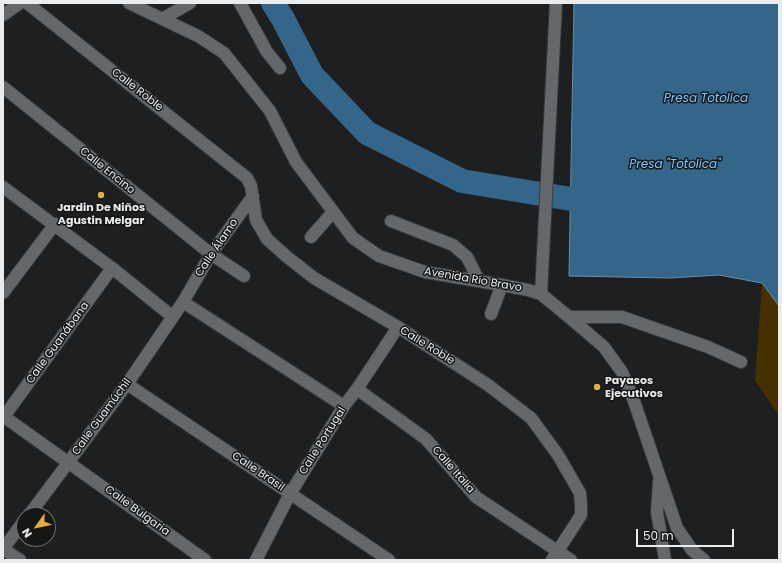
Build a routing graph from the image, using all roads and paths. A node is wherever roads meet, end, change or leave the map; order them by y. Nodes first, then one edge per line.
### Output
1 (20, 3) edge
2 (27, 3) edge
3 (130, 3) edge
4 (190, 3) edge
5 (240, 3) edge
6 (556, 3) edge
7 (3, 15) edge
8 (162, 19) junction
9 (280, 68) dead end
10 (3, 87) edge
11 (3, 187) edge
12 (253, 196) junction
13 (333, 212) junction
14 (391, 221) dead end
15 (54, 224) junction
16 (311, 236) dead end
17 (211, 254) junction
18 (112, 268) junction
19 (244, 276) dead end
20 (479, 281) junction
21 (502, 285) junction
22 (3, 293) edge
23 (540, 294) junction
24 (183, 302) junction
25 (491, 314) dead end
26 (569, 316) junction
27 (173, 317) junction
28 (398, 327) junction
29 (741, 362) dead end
30 (127, 384) junction
31 (357, 389) junction
32 (344, 406) junction
33 (3, 417) edge
34 (68, 462) junction
35 (660, 477) junction
36 (290, 494) junction
37 (35, 507) edge
38 (16, 532) edge
39 (3, 549) edge
40 (555, 556) edge
41 (20, 560) edge
42 (205, 560) edge
43 (256, 560) edge
44 (389, 560) edge
45 (571, 560) edge
46 (665, 560) edge
47 (704, 560) edge

1 - 7 street
2 - 12 street, Calle Roble
3 - 8 street, Avenida Río Bravo
4 - 8 street
5 - 9 street
6 - 23 street
8 - 13 street, Avenida Río Bravo
10 - 17 street, Calle Encino
11 - 15 street
12 - 17 street, Calle Álamo
12 - 28 street, Calle Roble
13 - 16 street
13 - 20 street, Avenida Río Bravo
14 - 20 street
15 - 18 street
15 - 22 street
17 - 19 street, Calle Encino
17 - 24 street, Calle Álamo
18 - 27 street
18 - 33 street, Calle Guanábana
20 - 21 street, Avenida Río Bravo
21 - 23 street, Avenida Río Bravo
21 - 25 street
23 - 26 street, Avenida Río Bravo
24 - 27 street, Calle Álamo
24 - 32 street
26 - 29 street
26 - 35 street, Avenida Río Bravo
27 - 30 street, Calle Guamúchil
28 - 31 street, Calle Portugal
28 - 40 street, Calle Roble
30 - 34 street, Calle Guamúchil
30 - 36 street, Calle Brasil
31 - 32 street, Calle Portugal
31 - 40 street, Calle Italia
32 - 36 street, Calle Portugal
33 - 34 street, Calle Bulgaria
34 - 37 street, Calle Guamúchil
34 - 42 street, Calle Bulgaria
35 - 46 street
35 - 47 street, Avenida Río Bravo
36 - 43 street, Calle Portugal
36 - 44 street, Calle Brasil
38 - 39 street
39 - 41 street
40 - 45 street, Calle Italia

